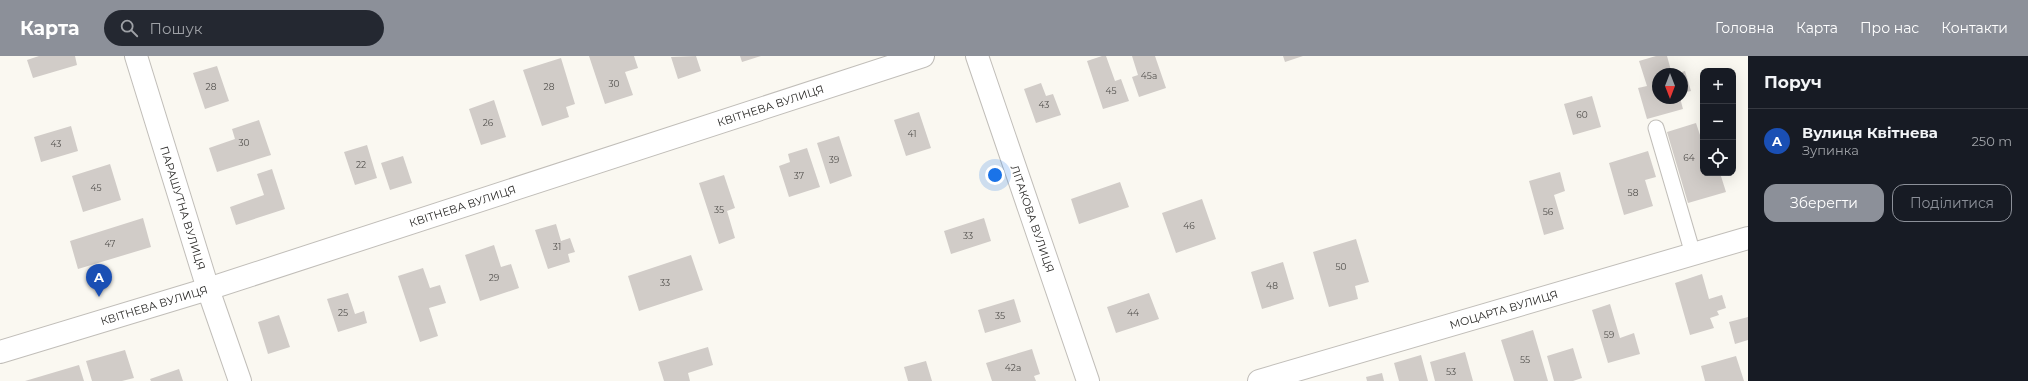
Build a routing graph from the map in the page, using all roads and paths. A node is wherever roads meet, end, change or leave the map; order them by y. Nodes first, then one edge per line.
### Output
1 (136, 56) edge
2 (923, 56) edge
3 (977, 56) edge
4 (1656, 128) dead end
5 (1748, 238) edge
6 (1693, 254) junction
7 (208, 289) junction
8 (0, 352) edge
9 (240, 381) edge
10 (1088, 381) edge
11 (1259, 381) edge

1 - 7 main road, ПАРАШУТНА ВУЛИЦЯ
2 - 7 main road, КВІТНЕВА ВУЛИЦЯ
3 - 10 main road, ЛІТАКОВА ВУЛИЦЯ
4 - 6 lane
5 - 6 main road, МОЦАРТА ВУЛИЦЯ
6 - 11 main road, МОЦАРТА ВУЛИЦЯ
7 - 8 main road, КВІТНЕВА ВУЛИЦЯ
7 - 9 main road, ПАРАШУТНА ВУЛИЦЯ

